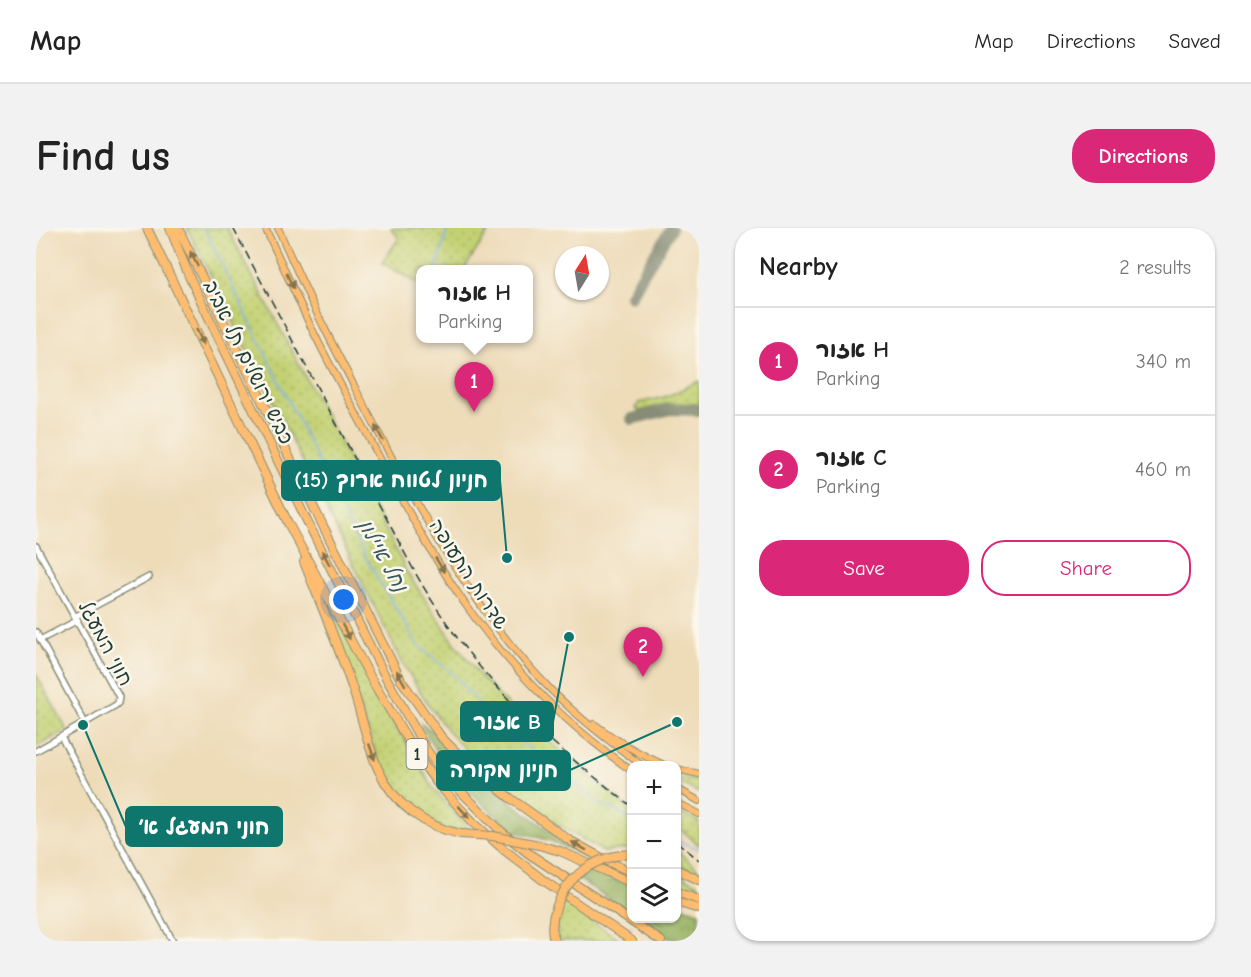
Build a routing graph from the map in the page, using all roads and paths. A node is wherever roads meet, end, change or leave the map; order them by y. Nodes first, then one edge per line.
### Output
1 (147, 228) edge
2 (165, 228) edge
3 (170, 228) edge
4 (178, 228) edge
5 (265, 228) edge
6 (278, 228) edge
7 (189, 276) junction
8 (289, 525) junction
9 (36, 546) edge
10 (149, 577) dead end
11 (77, 618) junction
12 (36, 632) edge
13 (40, 640) junction
14 (563, 701) junction
15 (85, 723) junction
16 (61, 737) junction
17 (36, 751) edge
18 (638, 761) edge
19 (657, 761) edge
20 (627, 767) edge
21 (681, 770) edge
22 (699, 774) edge
23 (681, 791) edge
24 (699, 801) edge
25 (681, 805) edge
26 (699, 814) edge
27 (627, 854) edge
28 (627, 870) edge
29 (681, 871) edge
30 (697, 879) edge
31 (627, 881) edge
32 (681, 894) edge
33 (699, 900) edge
34 (681, 904) edge
35 (699, 909) edge
36 (173, 941) edge
37 (554, 941) edge
38 (633, 941) edge
39 (661, 941) edge

1 -> 8 highway, כביש ירושלים תל אביב / 1
2 - 7 highway, 1
3 - 7 highway, כביש ירושלים תל אביב / 1
28 -> 4 highway
5 -> 20 main road, שדרות התעופה
14 -> 6 main road, שדרות התעופה
39 -> 7 highway, כביש ירושלים תל אביב / 1
8 -> 31 highway, bridge
8 -> 38 highway, כביש ירושלים תל אביב / 1
9 - 11 street, חוני המעגל
10 - 11 street
11 - 13 street
11 - 15 street, חוני המעגל
12 - 13 street
13 - 15 street
14 - 18 main road, שדרות התעופה
14 - 19 main road
15 - 16 street, חוני המעגל
16 - 17 street, חוני המעגל
16 - 36 street
21 - 22 main road
23 - 24 main road
25 - 26 main road
27 - 37 highway, bridge
29 - 30 highway
32 - 33 highway
34 - 35 highway

